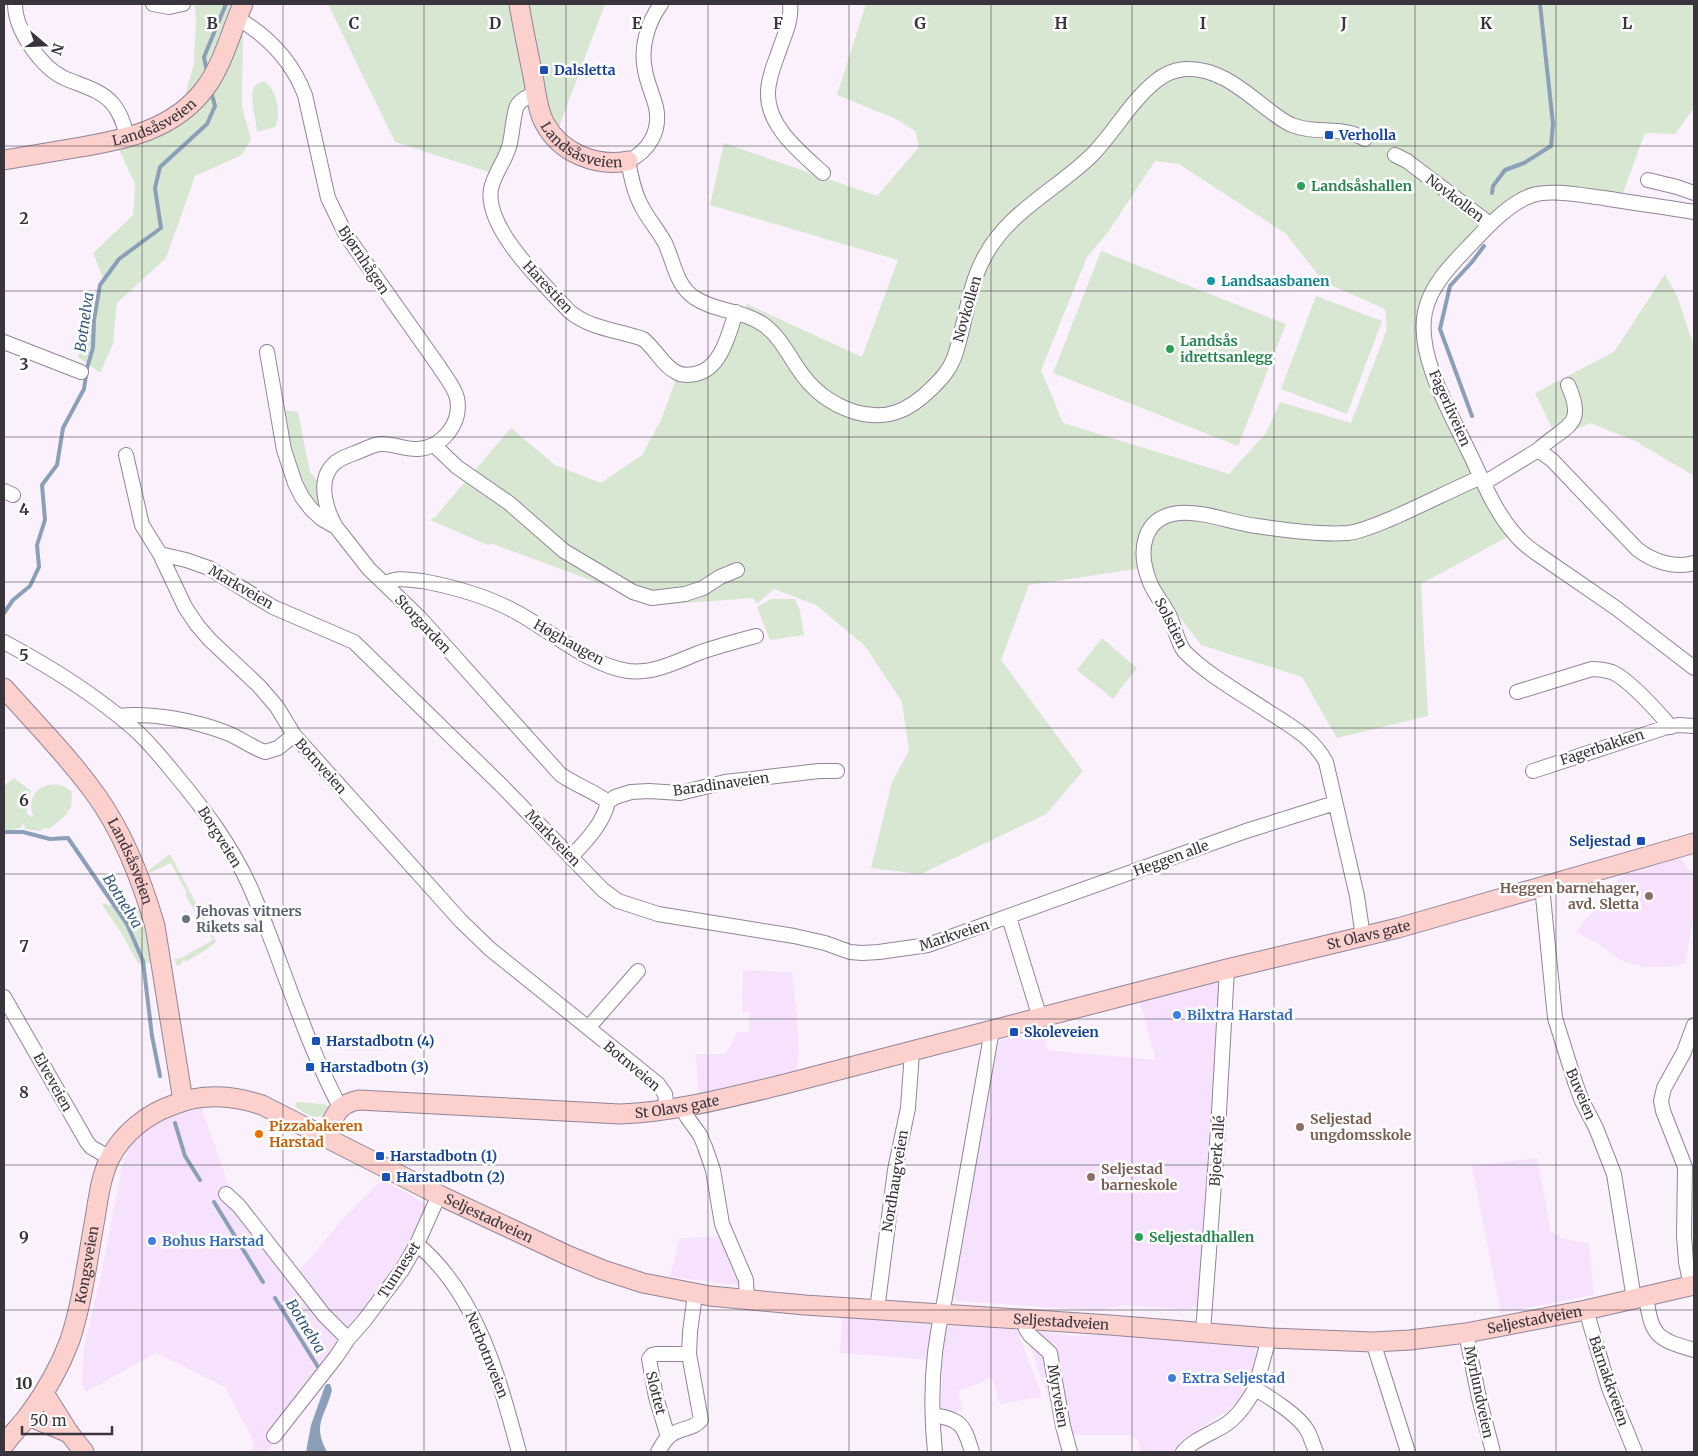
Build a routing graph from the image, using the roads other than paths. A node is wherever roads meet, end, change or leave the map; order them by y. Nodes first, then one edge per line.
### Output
1 (15, 4) edge
2 (153, 4) edge
3 (183, 4) edge
4 (519, 4) edge
5 (661, 4) edge
6 (790, 4) edge
7 (240, 11) edge
8 (536, 93) junction
9 (128, 138) junction
10 (1365, 139) dead end
11 (1395, 155) dead end
12 (4, 160) edge
13 (628, 161) junction
14 (823, 173) dead end
15 (1648, 180) dead end
16 (1694, 193) edge
17 (1694, 212) edge
18 (1490, 224) junction
19 (736, 312) junction
20 (4, 342) edge
21 (267, 352) dead end
22 (81, 372) dead end
23 (1568, 385) dead end
24 (434, 445) junction
25 (1538, 450) junction
26 (126, 455) dead end
27 (1482, 480) junction
28 (336, 527) junction
29 (160, 554) junction
30 (1694, 563) edge
31 (737, 570) dead end
32 (385, 584) junction
33 (756, 636) dead end
34 (4, 642) edge
35 (1694, 668) edge
36 (4, 688) edge
37 (1517, 692) dead end
38 (119, 716) junction
39 (1694, 726) edge
40 (1671, 727) junction
41 (294, 736) junction
42 (837, 771) dead end
43 (1534, 771) dead end
44 (608, 802) junction
45 (1335, 803) junction
46 (1694, 842) edge
47 (571, 857) junction
48 (1542, 886) junction
49 (1009, 917) junction
50 (1363, 937) junction
51 (1227, 969) junction
52 (638, 971) dead end
53 (4, 998) edge
54 (1040, 1018) junction
55 (1694, 1025) edge
56 (588, 1028) junction
57 (992, 1030) junction
58 (1690, 1048) edge
59 (912, 1052) junction
60 (183, 1101) junction
61 (340, 1107) junction
62 (675, 1107) junction
63 (325, 1137) junction
64 (110, 1158) junction
65 (226, 1194) dead end
66 (439, 1195) junction
67 (417, 1244) junction
68 (1692, 1285) edge
69 (695, 1294) junction
70 (1640, 1298) junction
71 (748, 1300) junction
72 (877, 1310) junction
73 (1586, 1310) junction
74 (941, 1314) junction
75 (1027, 1320) junction
76 (1203, 1332) junction
77 (1466, 1332) junction
78 (1269, 1338) junction
79 (348, 1339) junction
80 (1373, 1342) junction
81 (1694, 1350) edge
82 (688, 1354) junction
83 (1255, 1389) junction
84 (44, 1393) junction
85 (933, 1415) junction
86 (28, 1416) junction
87 (69, 1433) junction
88 (274, 1436) dead end
89 (668, 1437) junction
90 (5, 1439) edge
91 (84, 1452) edge
92 (519, 1452) edge
93 (658, 1452) edge
94 (935, 1452) edge
95 (972, 1452) edge
96 (1070, 1452) edge
97 (1183, 1452) edge
98 (1316, 1452) edge
99 (1408, 1452) edge
100 (1493, 1452) edge
101 (1635, 1452) edge

1 - 9 street
2 - 3 street
4 - 8 street, Landsåsveien
5 - 13 street, Landsåsveien
6 - 14 street
7 - 9 street, Landsåsveien
7 - 24 street, Bjørnhågen
8 - 13 street, Landsåsveien
8 - 19 street, Harestien
9 - 12 street, Landsåsveien
10 - 19 street, Novkollen
11 - 18 street, Novkollen
13 - 19 street, Novkollen
15 - 16 street
17 - 18 street, Fagerliveien
18 - 27 street, Fagerliveien
20 - 22 street
21 - 28 street, Storgarden
23 - 25 street, Solstien
24 - 28 street
24 - 31 street
25 - 27 street, Solstien
25 - 30 street
26 - 29 street, Botnveien
27 - 35 street, Fagerliveien
27 - 45 street, Solstien
28 - 32 street, Storgarden
29 - 41 street, Botnveien
29 - 47 street, Markveien
32 - 33 street, Høghaugen
32 - 44 street, Storgarden
34 - 38 street, Borgveien
36 - 60 street, Landsåsveien
37 - 40 street
38 - 41 street
38 - 61 street, Borgveien
39 - 40 street, Fagerbakken
40 - 43 street, Fagerbakken
41 - 56 street, Botnveien
42 - 44 street, Baradinaveien
44 - 47 street
45 - 49 street, Heggen alle
45 - 50 street, Solstien
46 - 48 street, St Olavs gate
47 - 49 street, Markveien
48 - 50 street, St Olavs gate
48 - 70 street, Buveien
49 - 54 street
50 - 51 street, St Olavs gate
51 - 54 street, St Olavs gate
51 - 76 street, Bjoerk allé
52 - 56 street
53 - 64 street, Elveveien
54 - 57 street, St Olavs gate
55 - 58 street
56 - 62 street, Botnveien
57 - 59 street, St Olavs gate
57 - 74 street
58 - 68 street
59 - 62 street, St Olavs gate
59 - 72 street, Nordhaugveien
60 - 63 street, Seljestadveien
60 - 64 street, Kongsveien
61 - 62 street, St Olavs gate
61 - 63 street
62 - 71 street, Botnveien
63 - 66 street, Seljestadveien
64 - 84 street, Kongsveien
65 - 79 street
66 - 67 street, Tunneset
66 - 69 street, Seljestadveien
67 - 79 street, Tunneset
67 - 92 street, Nerbotnveien
68 - 70 street, Seljestadveien
69 - 71 street, Seljestadveien
69 - 82 street
70 - 73 street, Seljestadveien
70 - 81 street, Buveien
71 - 72 street, Seljestadveien
72 - 74 street, Seljestadveien
73 - 77 street, Seljestadveien
73 - 101 street, Bårnakkveien
74 - 75 street, Seljestadveien
74 - 85 street
75 - 76 street, Seljestadveien
75 - 96 street, Myrveien
76 - 78 street, Seljestadveien
77 - 80 street, Seljestadveien
77 - 100 street, Myrlundveien
78 - 80 street, Seljestadveien
78 - 83 street
79 - 88 street, Tunneset
80 - 99 street
82 - 89 street
82 - 89 street, Slottet
83 - 97 street
83 - 98 street
84 - 86 street, Kongsveien
84 - 87 street
85 - 94 street
85 - 95 street
86 - 87 street
86 - 90 street, Kongsveien
87 - 91 street
89 - 93 street

